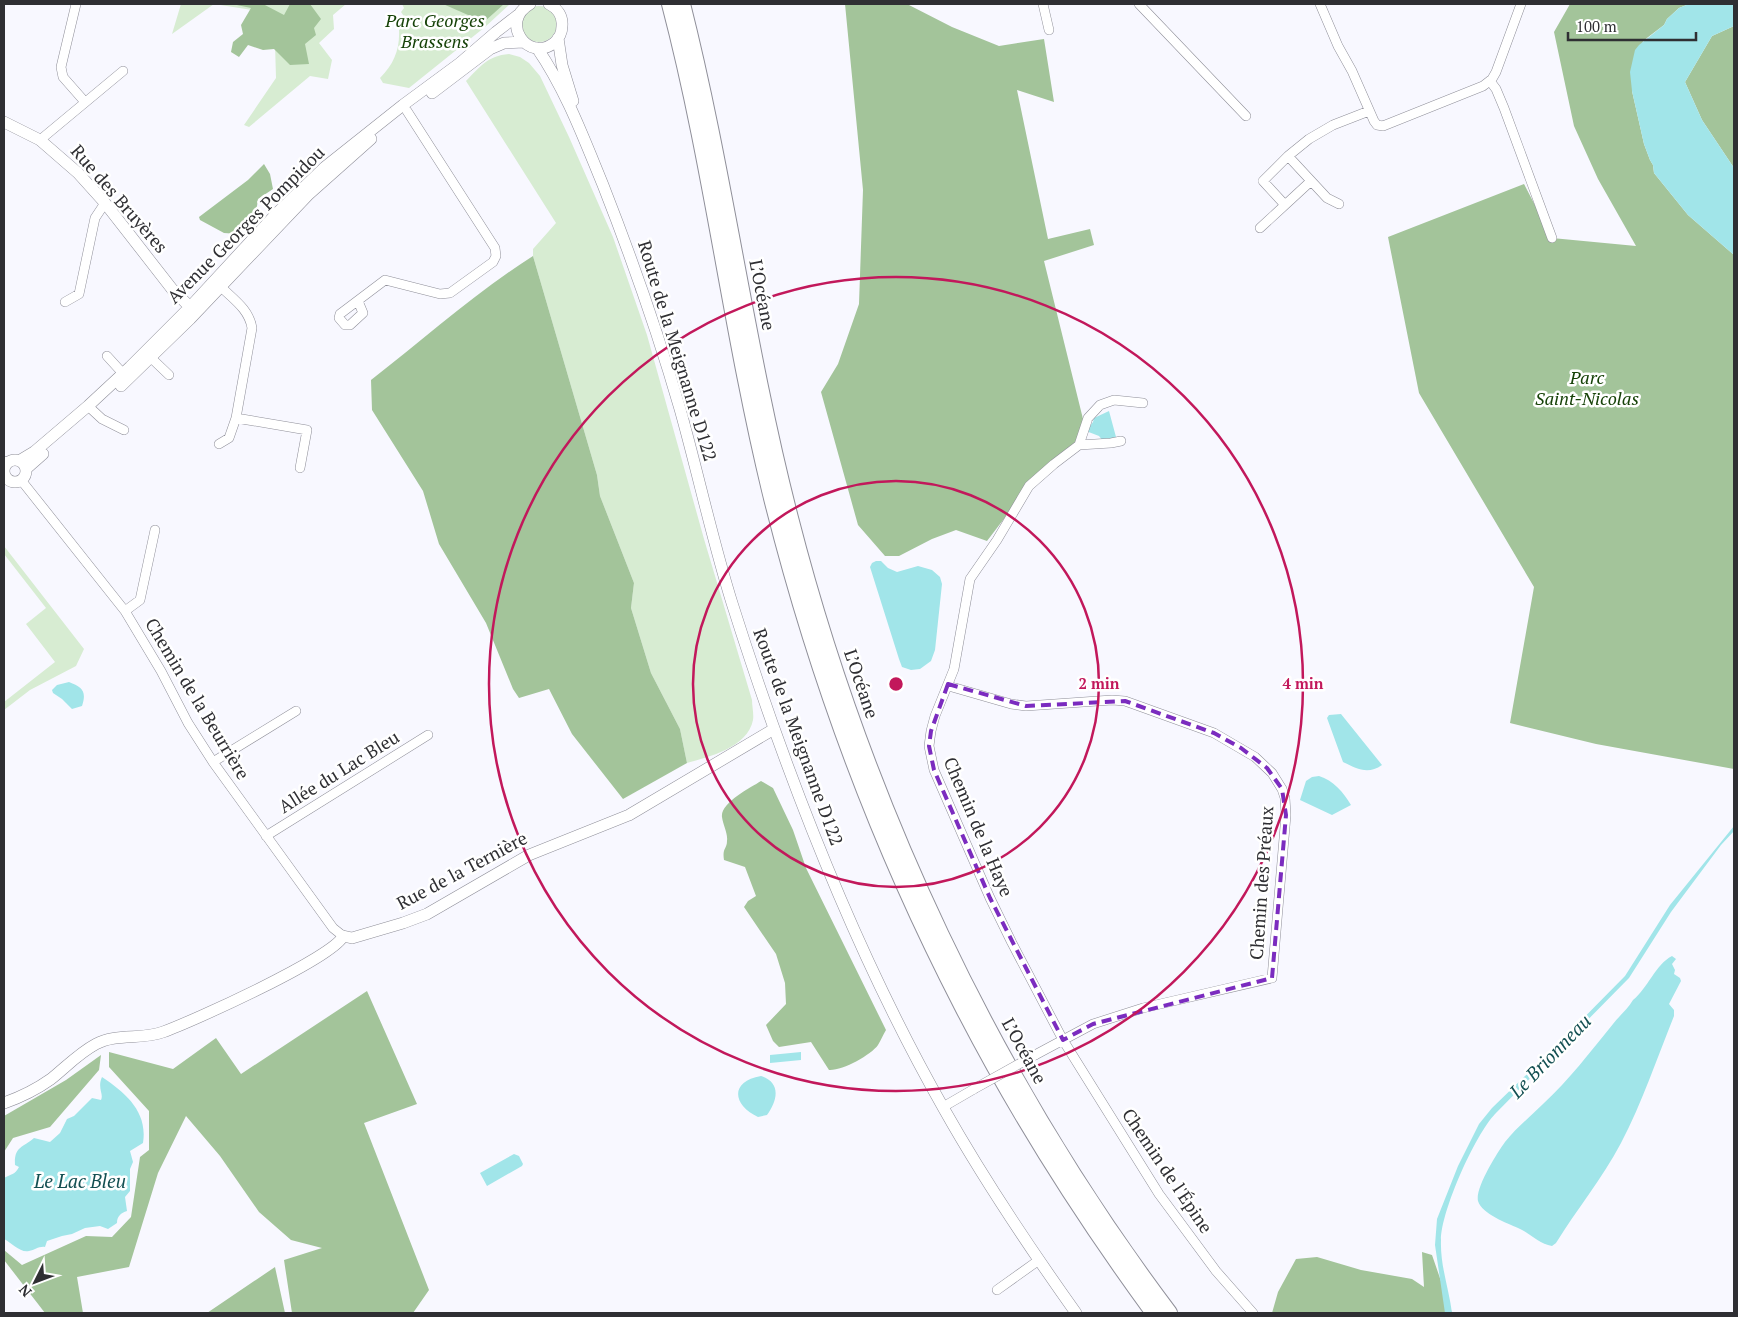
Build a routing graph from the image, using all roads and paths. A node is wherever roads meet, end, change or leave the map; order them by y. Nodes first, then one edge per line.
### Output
1 (76, 4) edge
2 (530, 4) edge
3 (670, 4) edge
4 (682, 4) edge
5 (1044, 4) edge
6 (1139, 4) edge
7 (1320, 4) edge
8 (1521, 4) edge
9 (555, 6) edge
10 (518, 15) junction
11 (1049, 30) dead end
12 (558, 38) junction
13 (524, 42) junction
14 (537, 48) junction
15 (123, 71) dead end
16 (1490, 81) junction
17 (85, 102) junction
18 (407, 111) junction
19 (1369, 111) junction
20 (1246, 116) dead end
21 (4, 122) edge
22 (581, 131) junction
23 (40, 140) junction
24 (1288, 156) junction
25 (1311, 181) junction
26 (104, 203) junction
27 (1285, 204) junction
28 (1339, 204) dead end
29 (1260, 228) dead end
30 (1552, 238) dead end
31 (220, 286) junction
32 (358, 301) dead end
33 (65, 302) dead end
34 (193, 310) junction
35 (148, 355) junction
36 (107, 356) dead end
37 (169, 375) dead end
38 (126, 377) junction
39 (1142, 403) dead end
40 (91, 409) junction
41 (236, 418) junction
42 (124, 430) dead end
43 (1121, 442) dead end
44 (219, 444) dead end
45 (1079, 444) junction
46 (300, 468) dead end
47 (11, 472) edge
48 (155, 530) dead end
49 (125, 611) junction
50 (948, 684) junction
51 (296, 711) dead end
52 (774, 729) junction
53 (428, 735) dead end
54 (213, 762) junction
55 (266, 836) junction
56 (343, 936) junction
57 (1063, 1040) junction
58 (4, 1103) edge
59 (943, 1107) junction
60 (1039, 1260) junction
61 (997, 1290) dead end
62 (1076, 1313) edge
63 (1154, 1313) edge
64 (1169, 1313) edge
65 (1253, 1313) edge

1 - 17 street
2 - 10 street, Avenue Georges Pompidou
3 - 63 highway, L’Océane
4 - 64 highway, L’Océane
5 - 11 street
6 - 20 street
7 - 19 street
8 - 16 street
9 - 12 street
10 - 13 street
10 - 34 street, Avenue Georges Pompidou
12 - 14 street
12 - 22 street
13 - 14 street
13 - 18 street, Avenue Georges Pompidou
14 - 22 street
15 - 17 street
16 - 19 street
16 - 30 street
17 - 23 street
18 - 31 street, Avenue Georges Pompidou
18 - 32 street
19 - 24 street
21 - 23 street, Rue des Bruyères
22 - 52 street, Route de la Meignanne D122
23 - 26 street, Rue des Bruyères
24 - 25 street
24 - 27 street
25 - 27 street
25 - 28 street
26 - 33 street
26 - 34 street, Rue des Bruyères
27 - 29 street
31 - 34 street, Avenue Georges Pompidou
31 - 41 street
34 - 35 street, Avenue Georges Pompidou
35 - 37 street
35 - 38 street, Avenue Georges Pompidou
36 - 38 street
38 - 40 street, Avenue Georges Pompidou
39 - 45 street
40 - 42 street
40 - 47 street, Avenue Georges Pompidou
41 - 44 street
41 - 46 street
43 - 45 street
45 - 50 street, Chemin de la Haye
47 - 49 street, Chemin de la Beurrière
48 - 49 street
49 - 54 street, Chemin de la Beurrière
50 - 57 street, Chemin de la Haye
50 - 57 street, Chemin des Préaux
51 - 54 street
52 - 56 street, Rue de la Ternière
52 - 59 street, Route de la Meignanne D122
53 - 55 street, Allée du Lac Bleu
54 - 55 street, Chemin de la Beurrière
55 - 56 street, Chemin de la Beurrière
56 - 58 street
57 - 59 street, bridge
57 - 65 street, Chemin de l'Épine
59 - 60 street, Route de la Meignanne D122
60 - 61 street
60 - 62 street, Route de la Meignanne D122

